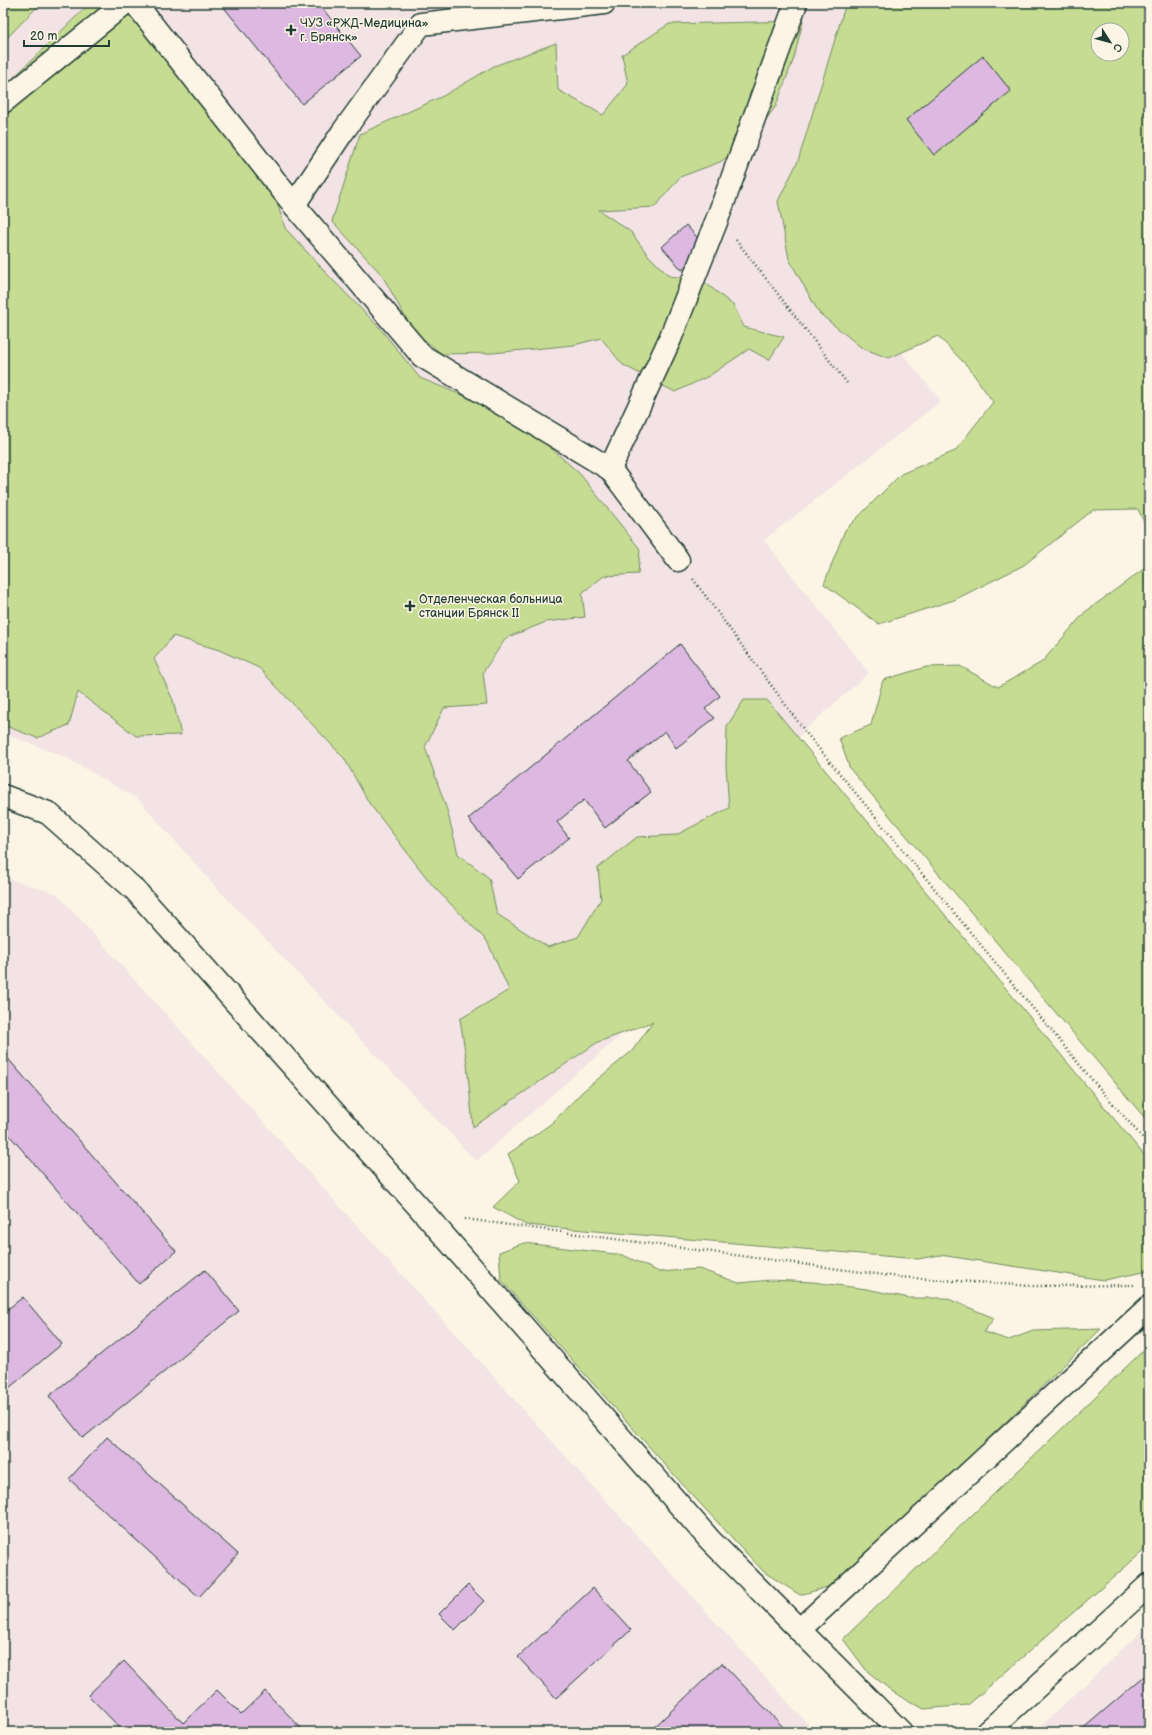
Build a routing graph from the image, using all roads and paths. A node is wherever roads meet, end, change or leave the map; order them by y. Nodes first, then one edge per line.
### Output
1 (125, 3) edge
2 (135, 3) edge
3 (604, 3) edge
4 (796, 3) edge
5 (3, 102) edge
6 (294, 205) junction
7 (718, 217) junction
8 (847, 383) dead end
9 (610, 469) junction
10 (678, 560) joint
11 (3, 796) edge
12 (1149, 1145) edge
13 (464, 1219) dead end
14 (1141, 1285) dead end
15 (1149, 1307) edge
16 (1149, 1584) edge
17 (799, 1630) junction
18 (902, 1732) edge
19 (987, 1732) edge

1 - 5 street
2 - 6 street
3 - 6 street
4 - 7 street
6 - 9 street
7 - 8 path
7 - 9 street
9 - 10 street
10 - 12 path
11 - 17 street
13 - 14 path
15 - 17 street
16 - 19 street
17 - 18 street

